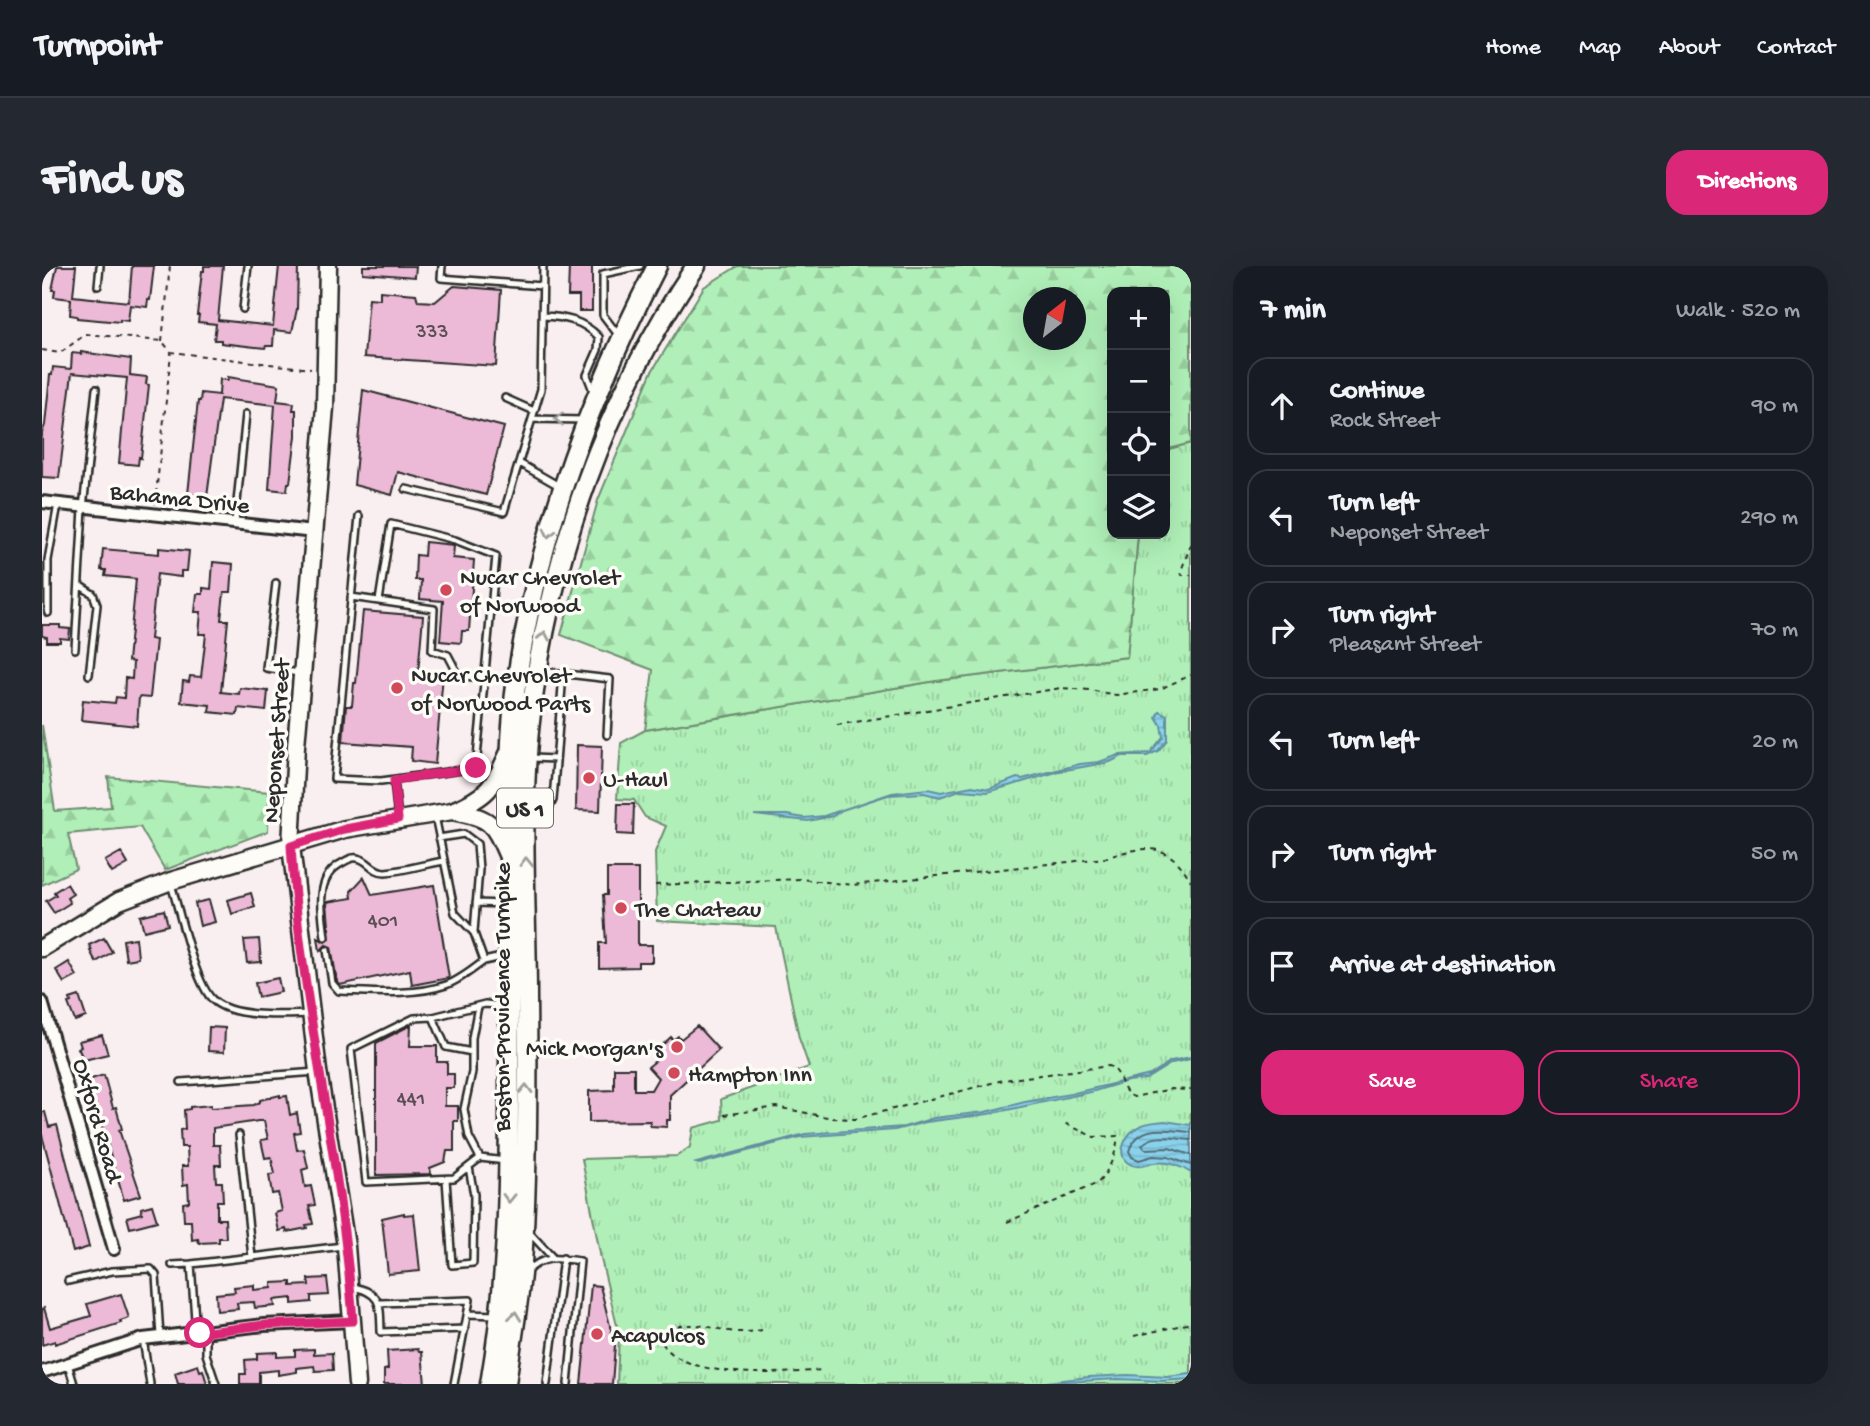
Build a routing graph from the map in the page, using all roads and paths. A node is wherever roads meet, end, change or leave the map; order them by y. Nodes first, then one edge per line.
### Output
1 (100, 266) edge
2 (170, 266) edge
3 (248, 266) edge
4 (328, 266) edge
5 (442, 266) edge
6 (542, 266) edge
7 (640, 266) edge
8 (657, 266) edge
9 (696, 266) edge
10 (98, 286) dead end
11 (542, 286) junction
12 (243, 309) dead end
13 (542, 316) junction
14 (620, 338) junction
15 (162, 341) junction
16 (42, 350) edge
17 (171, 352) junction
18 (326, 371) junction
19 (96, 388) dead end
20 (595, 396) junction
21 (505, 398) dead end
22 (534, 411) junction
23 (246, 414) dead end
24 (532, 419) junction
25 (586, 420) junction
26 (519, 463) junction
27 (562, 487) junction
28 (405, 489) dead end
29 (42, 502) edge
30 (58, 504) junction
31 (83, 508) junction
32 (154, 516) junction
33 (359, 516) dead end
34 (234, 525) junction
35 (314, 532) junction
36 (1191, 544) edge
37 (1191, 575) edge
38 (276, 583) dead end
39 (79, 585) junction
40 (351, 597) junction
41 (379, 601) junction
42 (48, 613) dead end
43 (75, 649) dead end
44 (538, 670) junction
45 (303, 673) junction
46 (563, 674) junction
47 (89, 675) dead end
48 (1191, 676) edge
49 (483, 677) junction
50 (517, 680) junction
51 (837, 725) dead end
52 (607, 735) dead end
53 (511, 747) junction
54 (527, 758) junction
55 (556, 759) junction
56 (394, 780) junction
57 (452, 811) junction
58 (434, 813) junction
59 (398, 819) junction
60 (525, 828) junction
61 (439, 838) junction
62 (291, 846) junction
63 (509, 860) junction
64 (444, 861) junction
65 (171, 881) junction
66 (1191, 881) edge
67 (656, 885) dead end
68 (476, 904) junction
69 (509, 904) junction
70 (474, 933) junction
71 (325, 937) dead end
72 (42, 947) edge
73 (327, 950) dead end
74 (509, 955) junction
75 (484, 961) junction
76 (42, 1002) edge
77 (478, 1006) junction
78 (509, 1006) junction
79 (311, 1014) junction
80 (433, 1017) junction
81 (472, 1052) junction
82 (318, 1072) junction
83 (181, 1082) dead end
84 (1191, 1090) edge
85 (724, 1115) dead end
86 (1062, 1122) dead end
87 (239, 1135) dead end
88 (480, 1158) junction
89 (509, 1161) junction
90 (469, 1167) junction
91 (446, 1179) junction
92 (1007, 1222) dead end
93 (524, 1227) junction
94 (346, 1245) junction
95 (114, 1249) dead end
96 (252, 1257) junction
97 (552, 1257) junction
98 (563, 1258) junction
99 (191, 1264) junction
100 (172, 1265) dead end
101 (520, 1279) junction
102 (68, 1281) dead end
103 (350, 1286) junction
104 (380, 1303) junction
105 (468, 1314) junction
106 (500, 1315) junction
107 (353, 1321) junction
108 (1191, 1323) edge
109 (464, 1329) junction
110 (762, 1330) dead end
111 (201, 1333) junction
112 (1134, 1336) dead end
113 (160, 1338) junction
114 (143, 1339) junction
115 (68, 1364) junction
116 (822, 1370) dead end
117 (42, 1372) edge
118 (74, 1384) edge
119 (150, 1384) edge
120 (216, 1384) edge
121 (357, 1384) edge
122 (454, 1384) edge
123 (490, 1384) edge
124 (506, 1384) edge
125 (547, 1384) edge
126 (568, 1384) edge

1 - 10 lane
2 - 15 path
3 - 12 lane
4 - 18 street, Neponset Street
5 - 11 lane
6 - 11 lane
7 - 14 lane
8 - 14 main road, Boston-Providence Turnpike / US 1
44 -> 9 main road, Boston-Providence Turnpike / US 1
11 - 13 lane
13 - 20 lane
13 - 22 lane
14 - 20 main road, Boston-Providence Turnpike / US 1
15 - 16 path
15 - 17 path
17 - 18 path
17 - 32 path
18 - 35 street, Neponset Street
19 - 31 lane
20 - 25 main road, Boston-Providence Turnpike / US 1
21 - 22 lane
22 - 24 lane
23 - 34 lane
25 -> 24 lane
24 - 26 lane
25 - 27 main road, Boston-Providence Turnpike / US 1
26 - 27 lane
26 - 28 lane
27 -> 50 main road, Boston-Providence Turnpike / US 1
29 - 30 street, Bahama Drive
30 - 31 street, Bahama Drive
30 - 42 lane
31 - 32 street, Bahama Drive
31 - 39 lane
32 - 34 street, Bahama Drive
33 - 40 lane
34 - 35 street, Bahama Drive
35 - 45 street, Neponset Street
36 - 37 path
38 - 45 lane
39 - 43 lane
39 - 47 lane
40 - 41 lane
40 - 56 lane
41 - 49 lane
41 - 49 lane
44 - 46 lane
44 - 54 main road, Boston-Providence Turnpike / US 1
45 - 62 street, Neponset Street
46 - 52 lane
46 - 55 lane
48 - 51 path
49 - 50 lane
49 - 56 lane
50 - 53 main road, Boston-Providence Turnpike / US 1
53 - 57 street
53 - 63 main road, Boston-Providence Turnpike / US 1
54 - 55 lane
54 - 60 main road, Boston-Providence Turnpike / US 1
55 - 60 lane
56 - 59 lane
57 - 58 street
57 - 63 street
58 - 59 street
58 - 61 lane
59 - 62 street
93 -> 60 main road, Boston-Providence Turnpike / US 1
61 - 64 lane
61 - 68 lane
62 - 65 street
62 - 79 street, Neponset Street
63 - 69 main road, Boston-Providence Turnpike / US 1
64 - 70 lane
64 - 71 lane
65 - 72 street
65 - 79 lane
66 - 67 path
68 - 69 lane
68 - 70 lane
69 - 74 main road, Boston-Providence Turnpike / US 1
70 - 75 lane
73 - 75 lane
74 - 75 lane
74 - 78 main road, Boston-Providence Turnpike / US 1
76 - 95 street, Oxford Road
77 - 78 lane
77 - 80 lane
77 - 81 lane
78 - 89 main road, Boston-Providence Turnpike / US 1
79 - 82 street, Neponset Street
80 - 81 lane
80 - 91 lane
81 - 88 lane
82 - 83 lane
82 - 94 street, Neponset Street
84 - 85 path
86 - 92 path
87 - 96 lane
88 - 89 lane
88 - 90 lane
89 -> 106 main road, Boston-Providence Turnpike / US 1
90 - 91 lane
90 - 91 lane
93 - 97 lane
93 - 101 main road, Boston-Providence Turnpike / US 1
94 - 96 lane
94 - 103 street, Neponset Street
96 - 99 lane
97 - 98 lane
97 - 101 lane
98 - 125 lane
98 - 126 lane
99 - 100 lane
99 - 111 lane
124 -> 101 main road, Boston-Providence Turnpike / US 1
102 - 113 lane
103 - 104 lane
103 - 107 street, Neponset Street
104 - 105 lane
104 - 109 lane
105 - 106 lane
105 - 109 lane
106 - 123 main road, Boston-Providence Turnpike / US 1
107 - 111 street
107 - 121 street, Neponset Street
108 - 112 path
109 - 122 lane
110 - 116 path
111 - 113 street
111 - 120 lane
113 - 114 street
114 - 115 street
114 - 119 lane
115 - 117 street
115 - 118 lane

